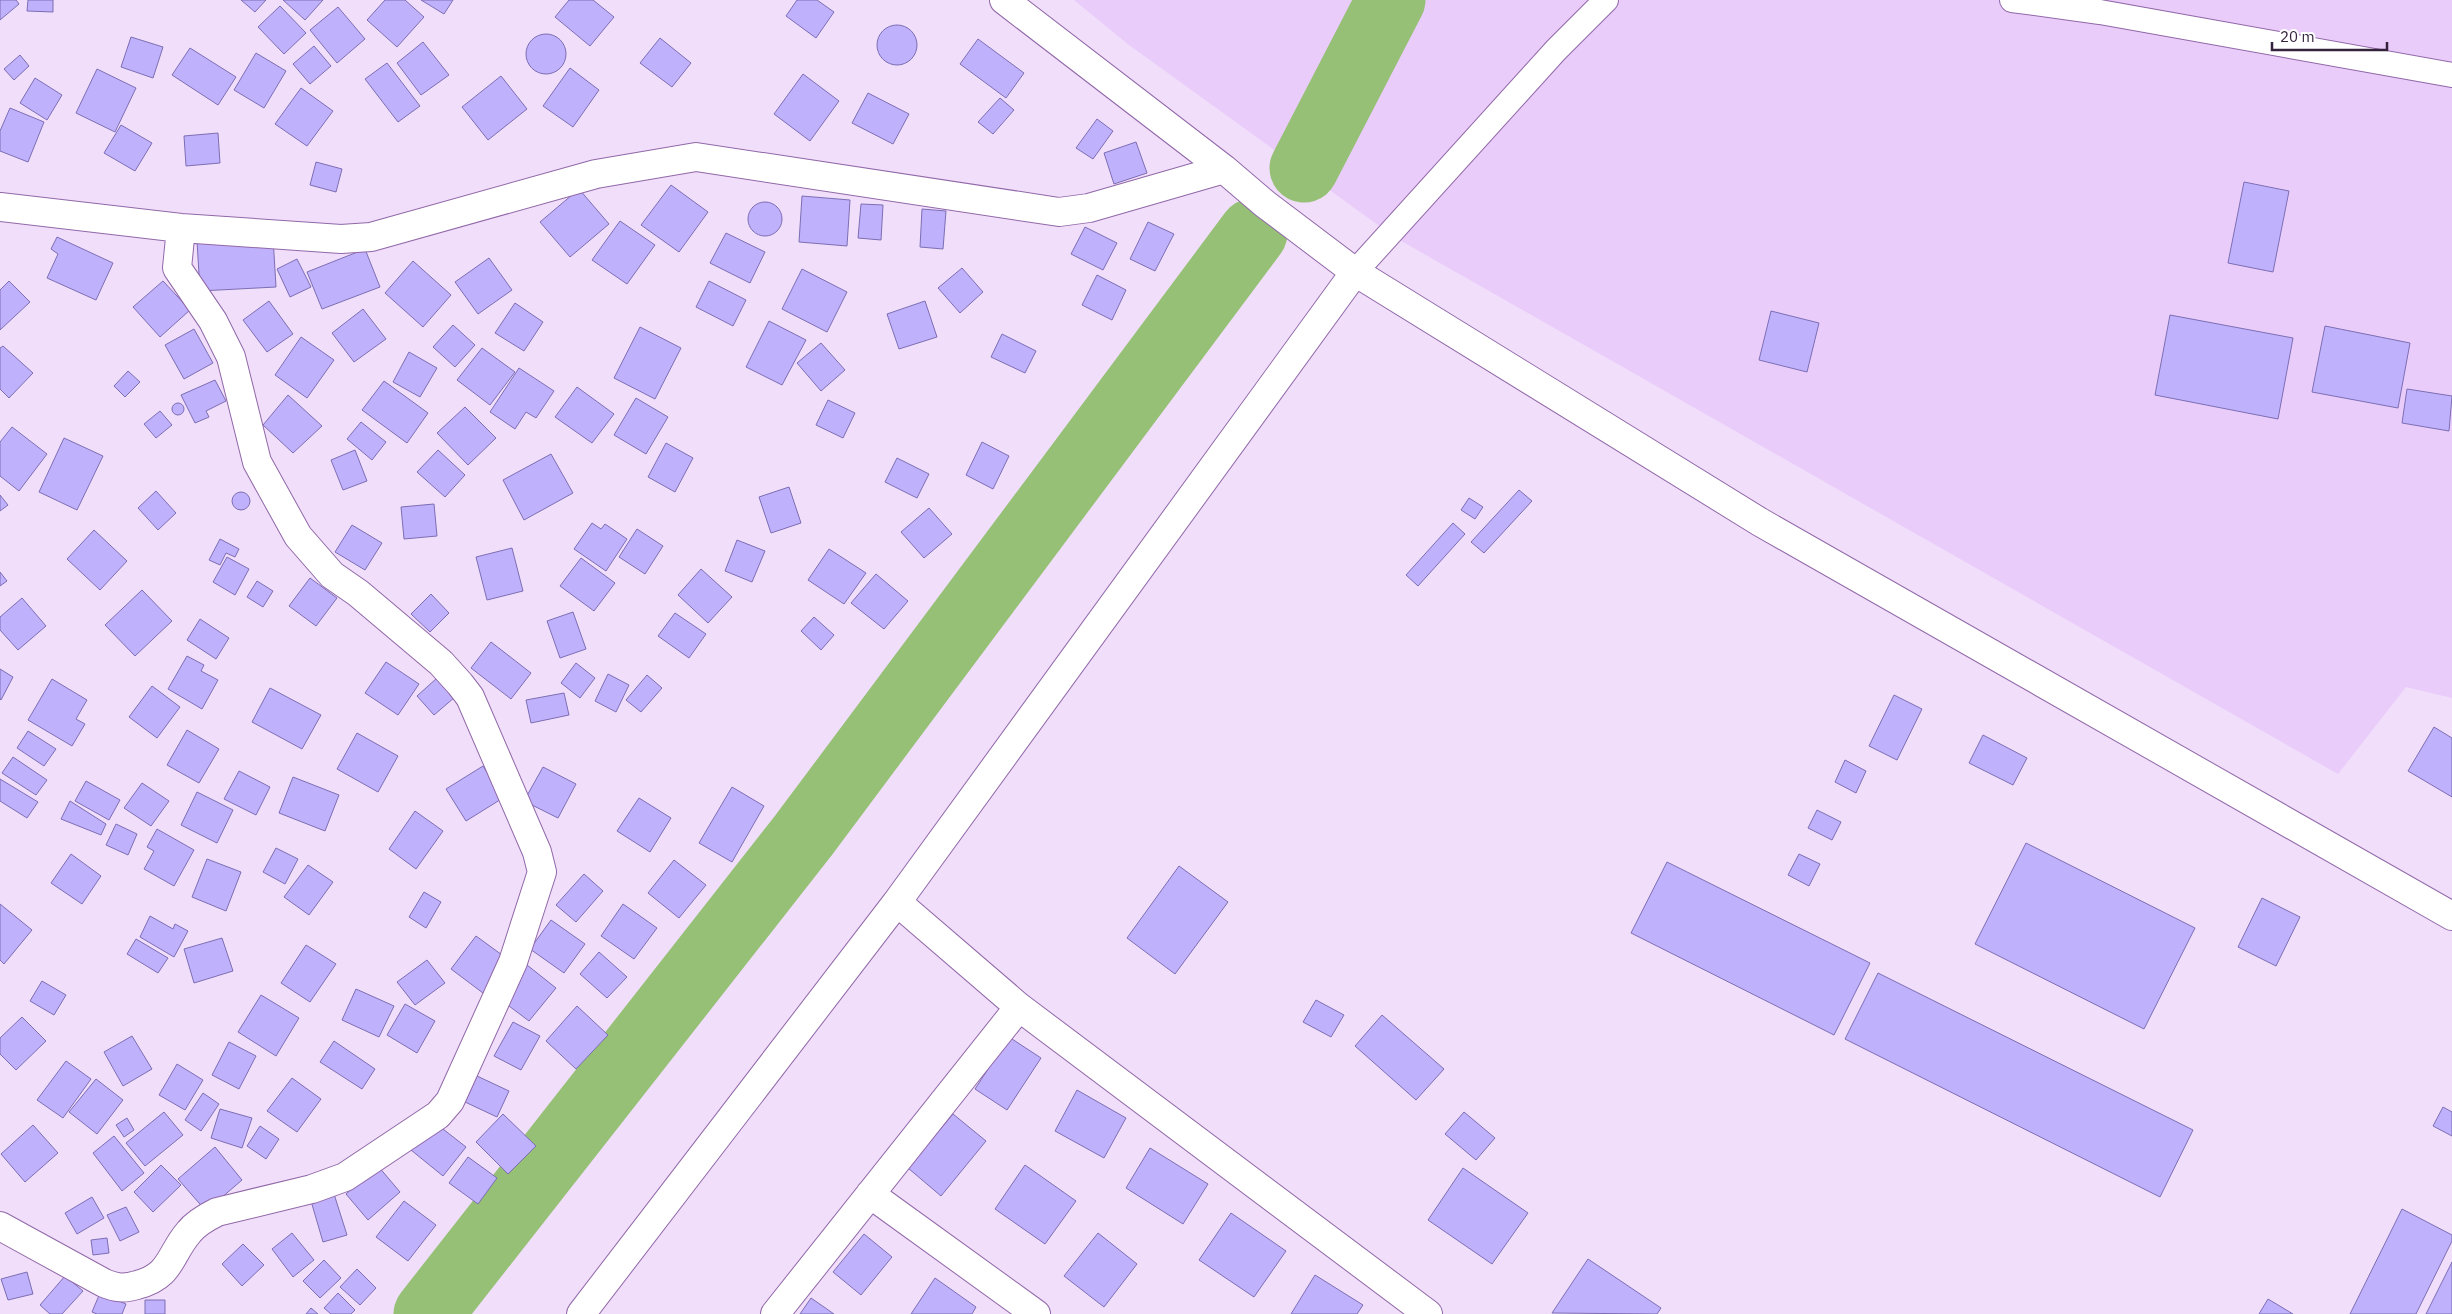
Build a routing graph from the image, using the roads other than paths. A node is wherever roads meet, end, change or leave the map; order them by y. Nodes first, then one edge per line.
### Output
1 (1004, 0) edge
2 (1606, 0) edge
3 (2012, 0) edge
4 (2452, 75) edge
5 (1224, 169) junction
6 (0, 207) edge
7 (181, 228) junction
8 (1354, 272) junction
9 (897, 902) junction
10 (2452, 916) edge
11 (1019, 1007) junction
12 (870, 1194) junction
13 (0, 1226) edge
14 (581, 1314) edge
15 (775, 1314) edge
16 (1036, 1314) edge
17 (1428, 1314) edge

1 - 5 street
2 - 8 lane
3 - 4 lane
5 - 7 street
5 - 8 street
6 - 7 street
7 - 13 street
8 - 9 street
8 - 10 street
9 - 11 street
9 - 14 street
11 - 12 street
11 - 17 street
12 - 15 street
12 - 16 street

